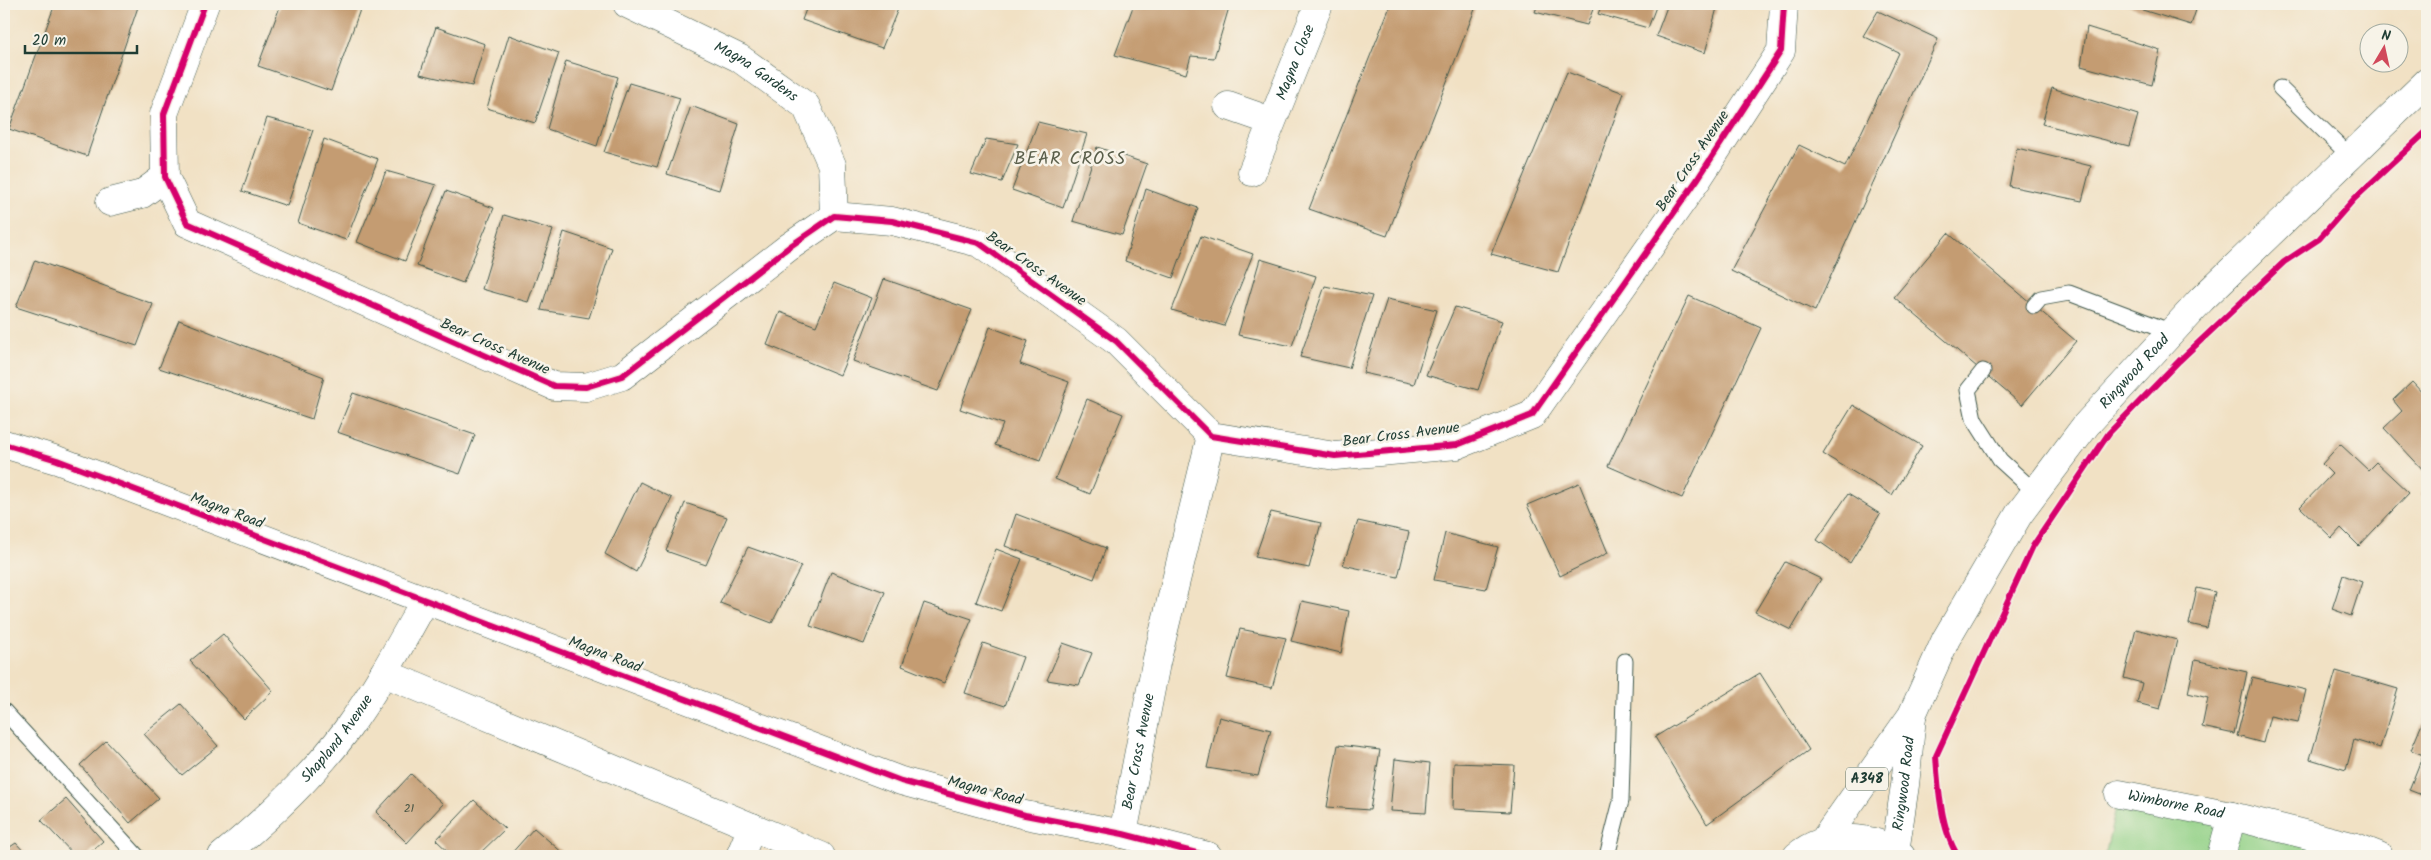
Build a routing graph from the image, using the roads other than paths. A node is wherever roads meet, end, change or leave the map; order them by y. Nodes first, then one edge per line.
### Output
1 (205, 4) edge
2 (626, 4) edge
3 (1318, 4) edge
4 (1784, 4) edge
5 (2427, 82) edge
6 (2280, 88) dead end
7 (1228, 106) dead end
8 (1271, 121) junction
9 (2350, 156) junction
10 (1252, 172) dead end
11 (165, 178) junction
12 (110, 202) dead end
13 (834, 216) junction
14 (2034, 306) dead end
15 (2172, 332) junction
16 (1983, 371) dead end
17 (1210, 436) junction
18 (4, 444) edge
19 (2034, 491) junction
20 (425, 600) junction
21 (1625, 661) dead end
22 (384, 673) junction
23 (4, 711) edge
24 (1912, 715) junction
25 (2119, 794) dead end
26 (2232, 816) junction
27 (752, 827) junction
28 (1123, 834) junction
29 (1822, 842) junction
30 (1898, 854) edge
31 (137, 856) edge
32 (222, 856) edge
33 (740, 856) edge
34 (821, 856) edge
35 (1208, 856) edge
36 (1607, 856) edge
37 (1796, 856) edge
38 (2221, 856) edge
39 (2379, 856) edge

1 - 11 main road, Bear Cross Avenue
2 - 13 main road, Magna Gardens
3 - 8 main road, Magna Close
4 - 17 main road, Bear Cross Avenue
5 - 9 main road, Ringwood Road / A348
6 - 9 lane
7 - 8 main road
8 - 10 main road, Magna Close
9 - 15 main road, Ringwood Road / A348
11 - 12 main road
11 - 13 main road, Bear Cross Avenue
13 - 17 main road, Bear Cross Avenue
14 - 15 lane
15 - 19 main road, Ringwood Road / A348
16 - 19 lane
17 - 28 main road, Bear Cross Avenue
18 - 20 main road, Magna Road
19 - 24 main road, Ringwood Road / A348
20 - 22 main road, Shapland Avenue
20 - 28 main road, Magna Road
21 - 36 lane
22 - 27 main road
22 - 32 main road, Shapland Avenue
23 - 31 lane
24 - 29 main road, Ringwood Road / A348
24 - 30 main road, Ringwood Road / A348
25 - 26 main road, Wimborne Road
26 - 38 main road, Wimborne Road
26 - 39 main road, Wimborne Road
27 - 33 main road
27 - 34 main road
28 - 35 main road, Magna Road
29 - 30 main road, A348
29 - 37 main road, A348

